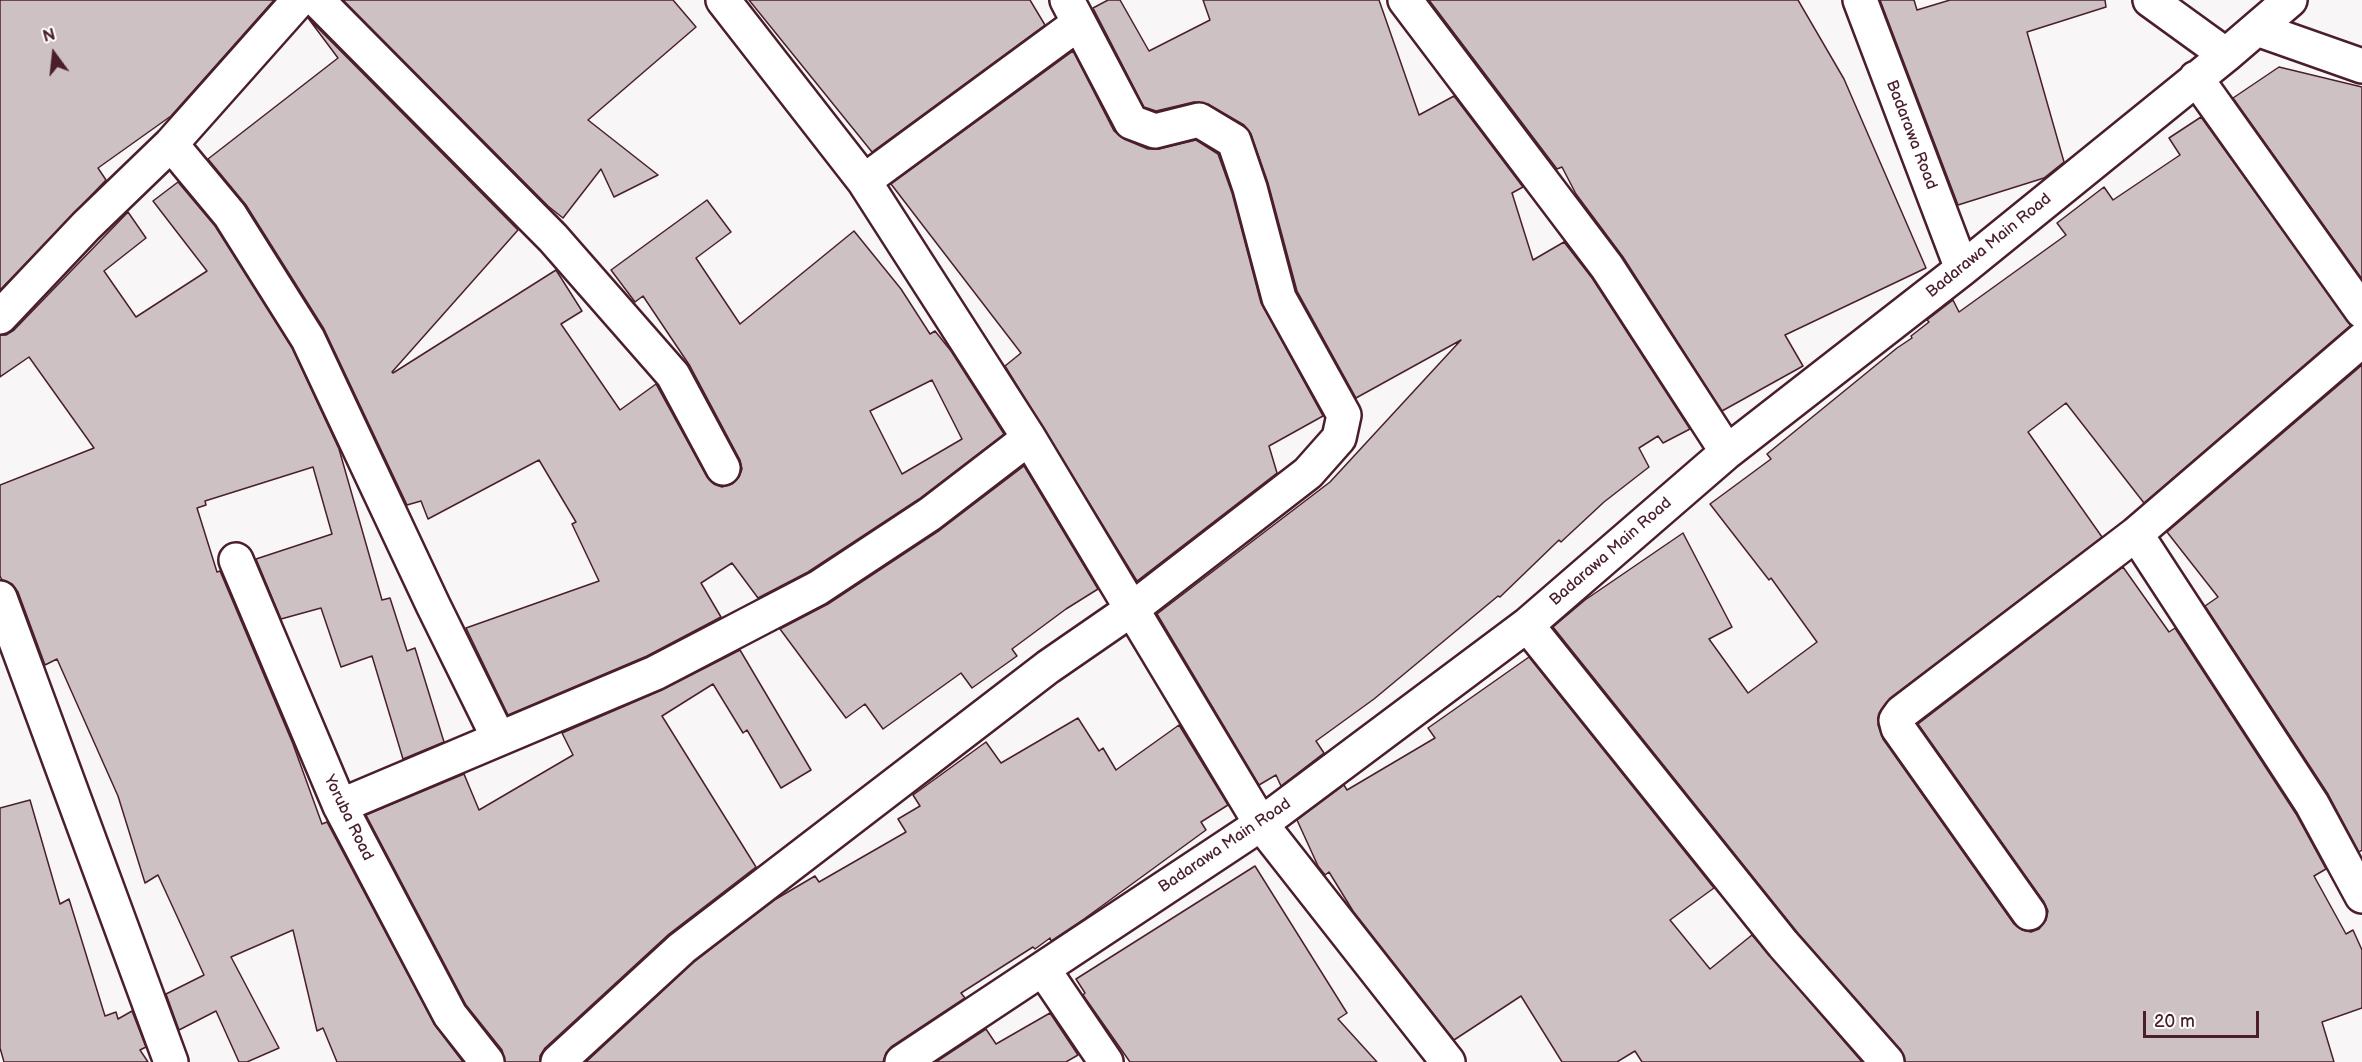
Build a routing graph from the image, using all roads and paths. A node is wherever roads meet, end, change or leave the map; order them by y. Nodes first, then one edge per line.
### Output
1 (299, 0) edge
2 (317, 0) edge
3 (723, 0) edge
4 (1405, 0) edge
5 (1860, 0) edge
6 (2150, 0) edge
7 (2290, 0) edge
8 (1073, 12) edge
9 (2257, 29) junction
10 (2226, 56) junction
11 (2362, 66) edge
12 (2196, 78) junction
13 (171, 144) junction
14 (864, 181) junction
15 (1962, 269) junction
16 (2362, 311) edge
17 (0, 317) edge
18 (2362, 340) edge
19 (1029, 438) junction
20 (1727, 452) junction
21 (723, 468) dead end
22 (2136, 534) junction
23 (236, 560) dead end
24 (0, 598) edge
25 (1132, 609) junction
26 (1527, 625) junction
27 (499, 739) junction
28 (340, 806) junction
29 (1261, 824) junction
30 (2362, 896) edge
31 (2029, 913) dead end
32 (1043, 969) junction
33 (171, 1062) edge
34 (487, 1062) edge
35 (558, 1062) edge
36 (902, 1062) edge
37 (1106, 1062) edge
38 (1448, 1062) edge
39 (1887, 1062) edge

1 - 13 street
2 - 21 street
3 - 14 street
4 - 20 street
5 - 15 street, Badarawa Road
6 - 10 street
7 - 9 street, Badarawa Main Road
8 - 14 street
8 - 25 street
9 - 10 street, Badarawa Main Road
9 - 11 street
10 - 12 street, Badarawa Main Road
12 - 15 street, Badarawa Main Road
12 - 16 street
13 - 17 street
13 - 27 street
14 - 19 street
15 - 20 street, Badarawa Main Road
18 - 22 street
19 - 25 street
19 - 27 street
20 - 26 street, Badarawa Main Road
22 - 30 street
22 - 31 street
23 - 28 street, Yoruba Road
24 - 33 street
25 - 29 street
25 - 35 street
26 - 29 street, Badarawa Main Road
26 - 39 street
27 - 28 street
28 - 34 street, Yoruba Road
29 - 32 street, Badarawa Main Road
29 - 38 street
32 - 36 street, Badarawa Main Road
32 - 37 street

